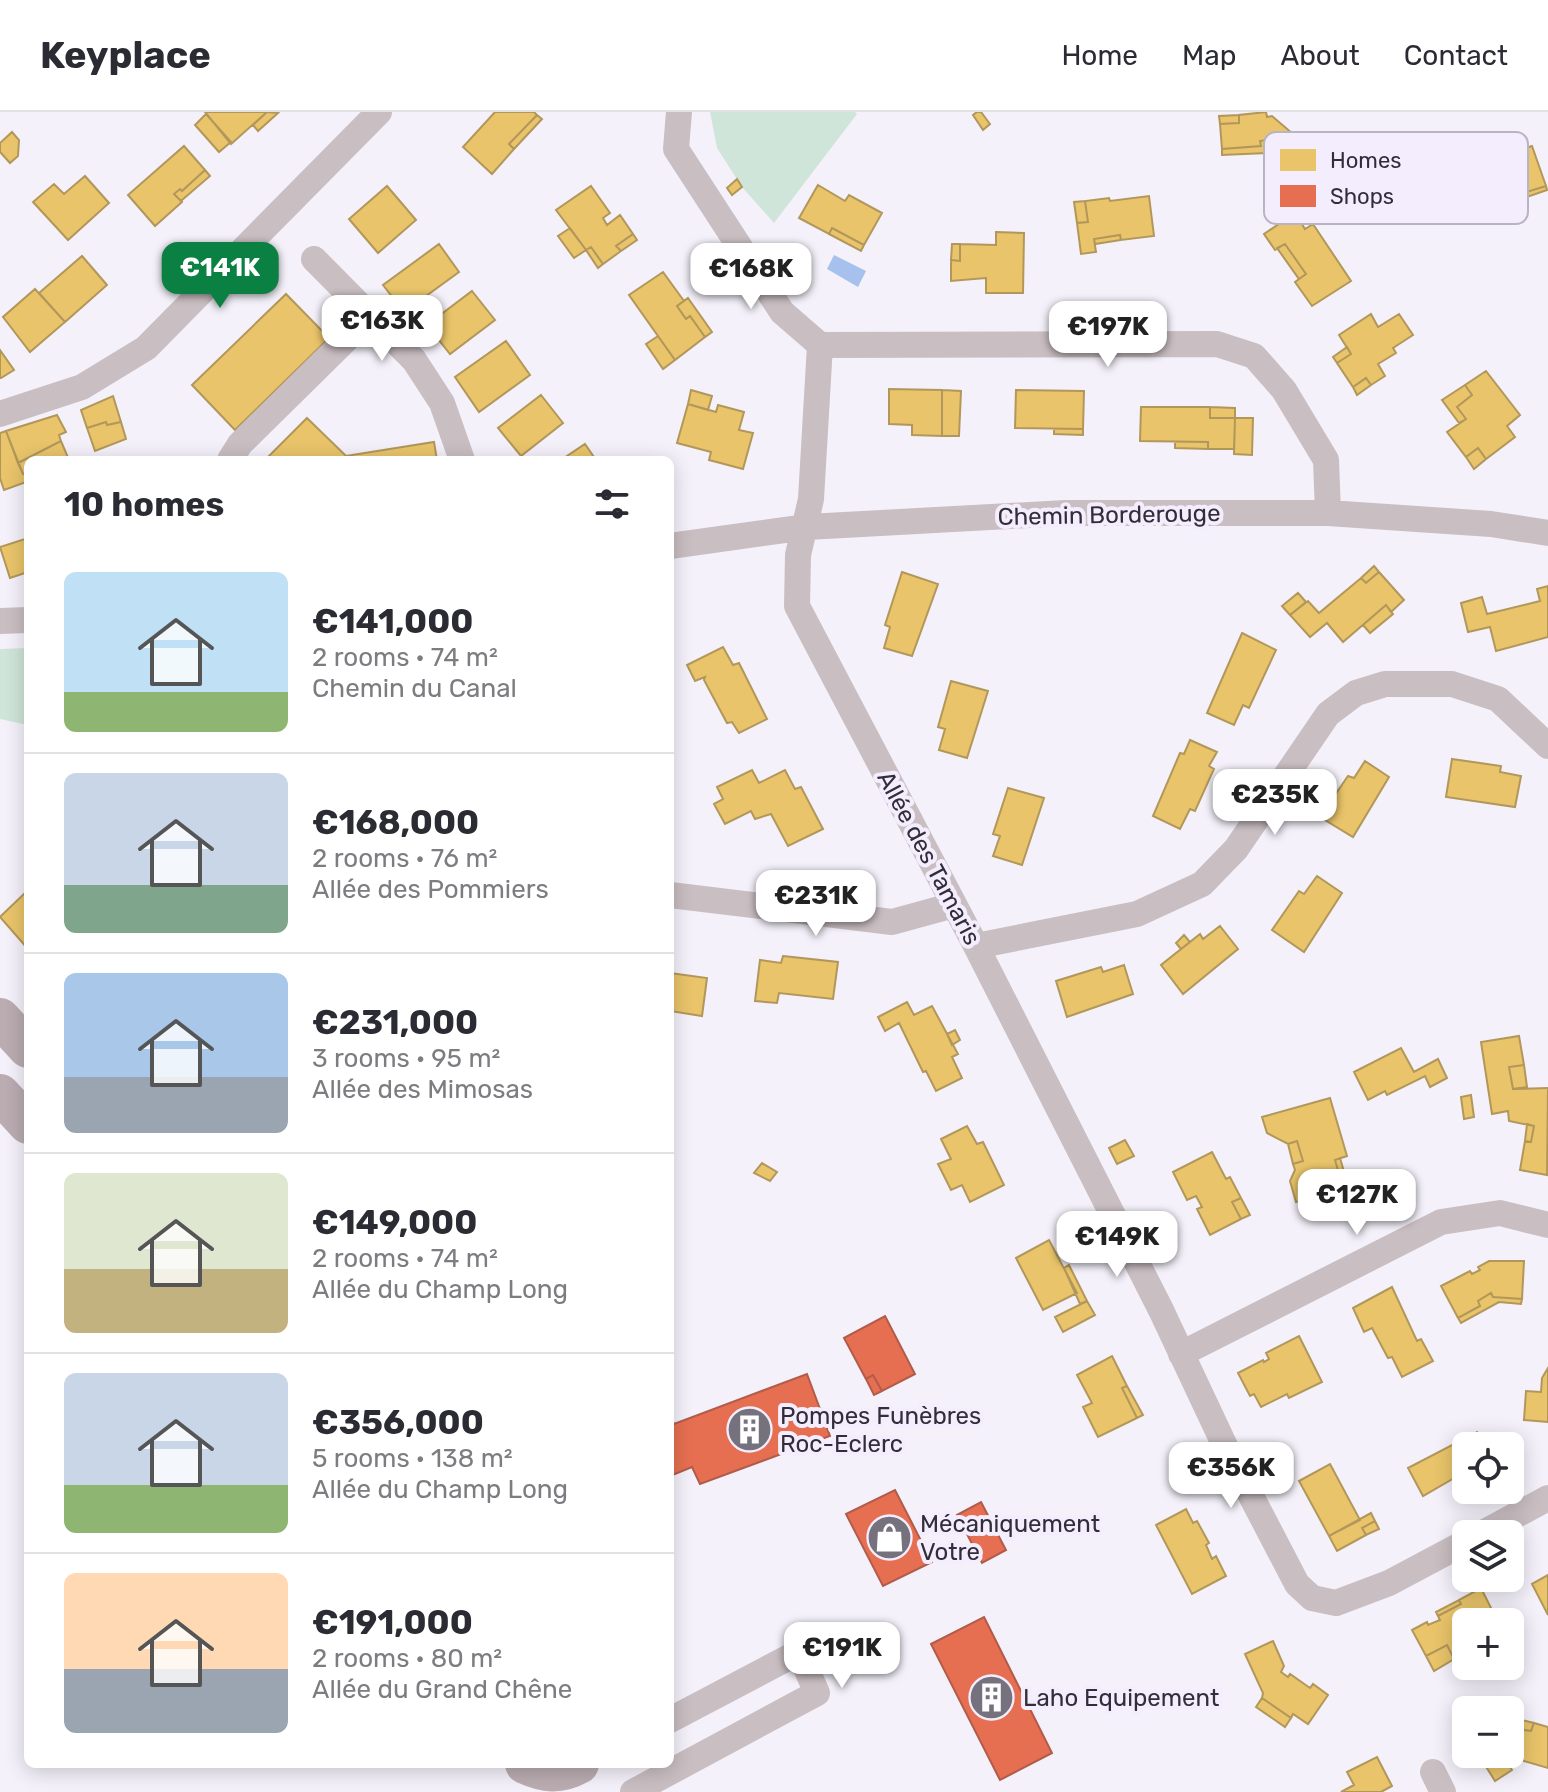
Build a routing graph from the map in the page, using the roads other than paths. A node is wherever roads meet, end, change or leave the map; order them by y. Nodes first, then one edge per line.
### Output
1 (379, 112) edge
2 (679, 112) edge
3 (314, 259) dead end
4 (371, 315) junction
5 (820, 345) junction
6 (0, 414) edge
7 (232, 456) edge
8 (461, 456) edge
9 (1328, 513) junction
10 (807, 527) junction
11 (1548, 533) edge
12 (674, 545) edge
13 (24, 620) edge
14 (0, 621) edge
15 (1548, 746) edge
16 (674, 895) edge
17 (954, 905) junction
18 (976, 946) junction
19 (0, 1018) edge
20 (24, 1044) edge
21 (0, 1094) edge
22 (24, 1120) edge
23 (1548, 1225) edge
24 (1181, 1354) junction
25 (1548, 1498) edge
26 (1507, 1520) edge
27 (1452, 1549) edge
28 (674, 1718) edge
29 (527, 1768) edge
30 (555, 1775) edge
31 (641, 1790) edge
32 (597, 1792) edge

1 - 6 street
2 - 5 street
3 - 4 street
4 - 7 street
4 - 8 street
5 - 9 street
5 - 10 street, Allée des Tamaris
9 - 10 street, Chemin Borderouge
9 - 11 street, Chemin Borderouge
10 - 12 street, Chemin Borderouge
10 - 17 street, Allée des Tamaris
13 - 14 street
15 - 18 street
16 - 17 street
17 - 18 street, Allée des Tamaris
18 - 24 street, Allée des Tamaris
19 - 20 main road
21 - 22 main road
23 - 24 street
24 - 27 street, Allée des Tamaris
25 - 26 street
28 - 31 street
29 - 30 main road
30 - 32 main road

